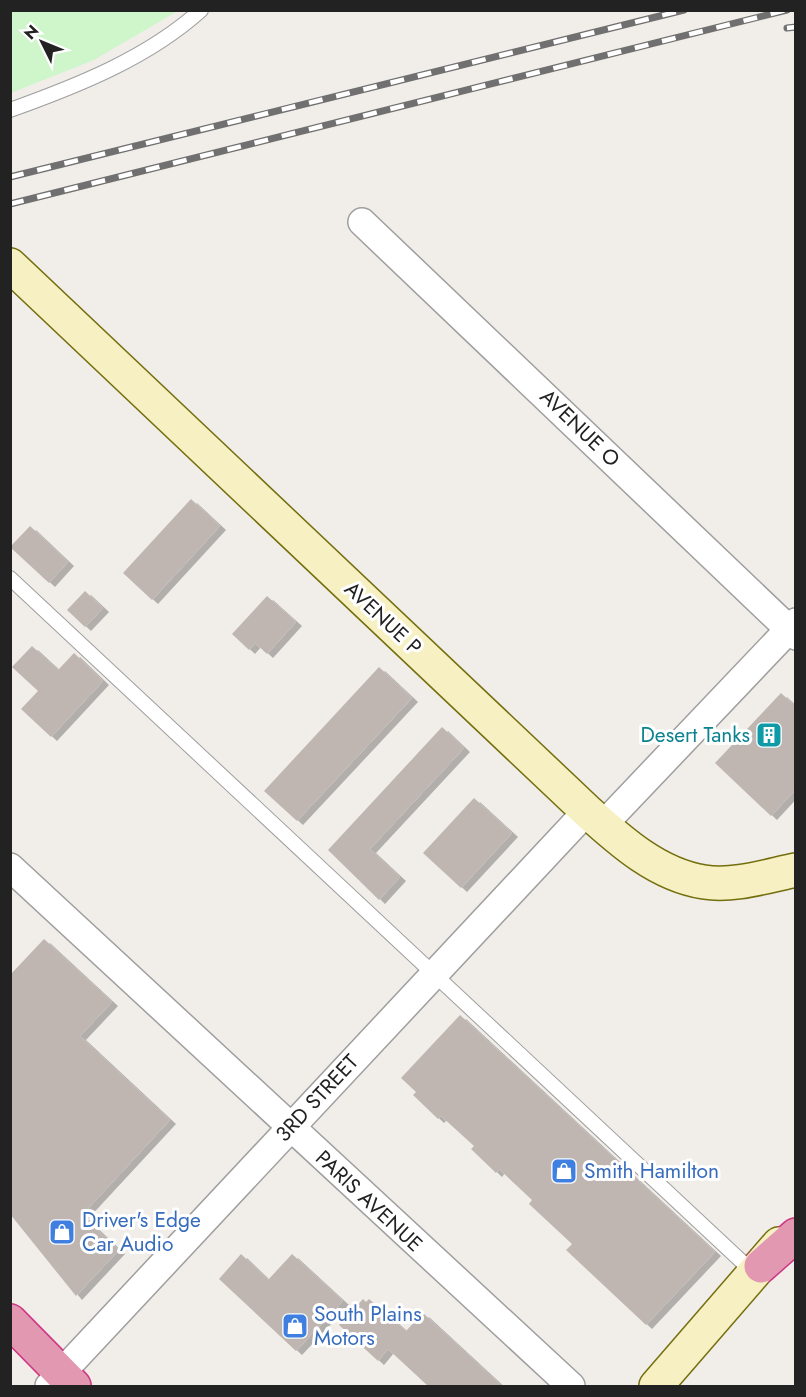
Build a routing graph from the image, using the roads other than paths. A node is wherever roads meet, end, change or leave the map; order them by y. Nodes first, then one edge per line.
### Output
1 (201, 10) edge
2 (10, 111) edge
3 (362, 222) dead end
4 (10, 265) edge
5 (10, 578) edge
6 (793, 629) edge
7 (595, 818) junction
8 (10, 867) edge
9 (795, 870) edge
10 (435, 973) junction
11 (290, 1128) junction
12 (795, 1224) edge
13 (795, 1235) edge
14 (758, 1269) junction
15 (10, 1322) edge
16 (61, 1382) edge
17 (571, 1386) edge
18 (656, 1386) edge

1 - 2 lane
3 - 6 street, AVENUE O
4 - 7 street, AVENUE P
5 - 10 lane
6 - 7 street, 3RD STREET
7 - 9 street, AVENUE P
7 - 10 street, 3RD STREET
8 - 11 street, PARIS AVENUE
10 - 11 street, 3RD STREET
10 - 14 lane
11 - 16 street, 3RD STREET
11 - 17 street, PARIS AVENUE
12 - 14 street
13 - 14 highway
14 - 18 street
15 - 16 highway

